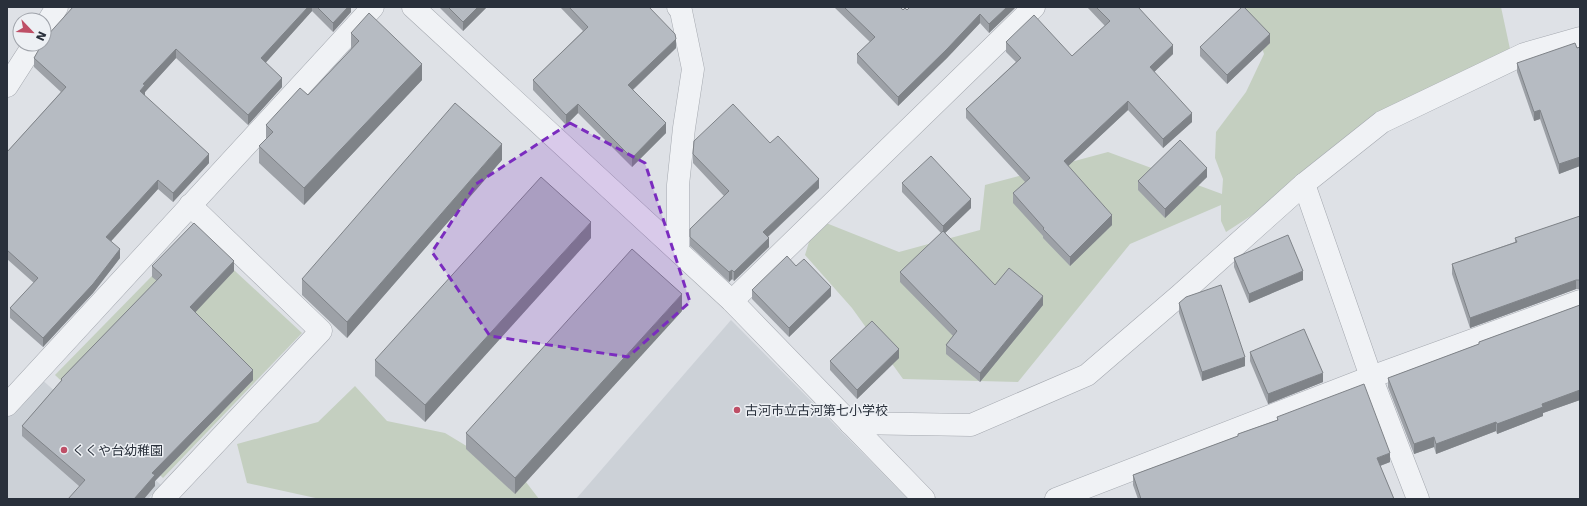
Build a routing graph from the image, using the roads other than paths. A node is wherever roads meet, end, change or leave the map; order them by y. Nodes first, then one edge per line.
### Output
1 (372, 7) edge
2 (414, 7) edge
3 (678, 7) edge
4 (1034, 7) edge
5 (1580, 38) edge
6 (29, 52) edge
7 (7, 86) edge
8 (1304, 184) junction
9 (190, 205) junction
10 (678, 250) junction
11 (732, 301) junction
12 (1580, 301) edge
13 (1371, 376) junction
14 (7, 405) edge
15 (850, 423) junction
16 (163, 499) edge
17 (924, 499) edge
18 (1056, 499) edge
19 (1418, 499) edge

1 - 9 street
2 - 10 street
3 - 10 street
4 - 11 street
5 - 8 street
6 - 7 street
8 - 13 street
8 - 15 street
9 - 14 street
9 - 16 street
10 - 11 street
11 - 15 street
12 - 13 street
13 - 18 street
13 - 19 street
15 - 17 street

